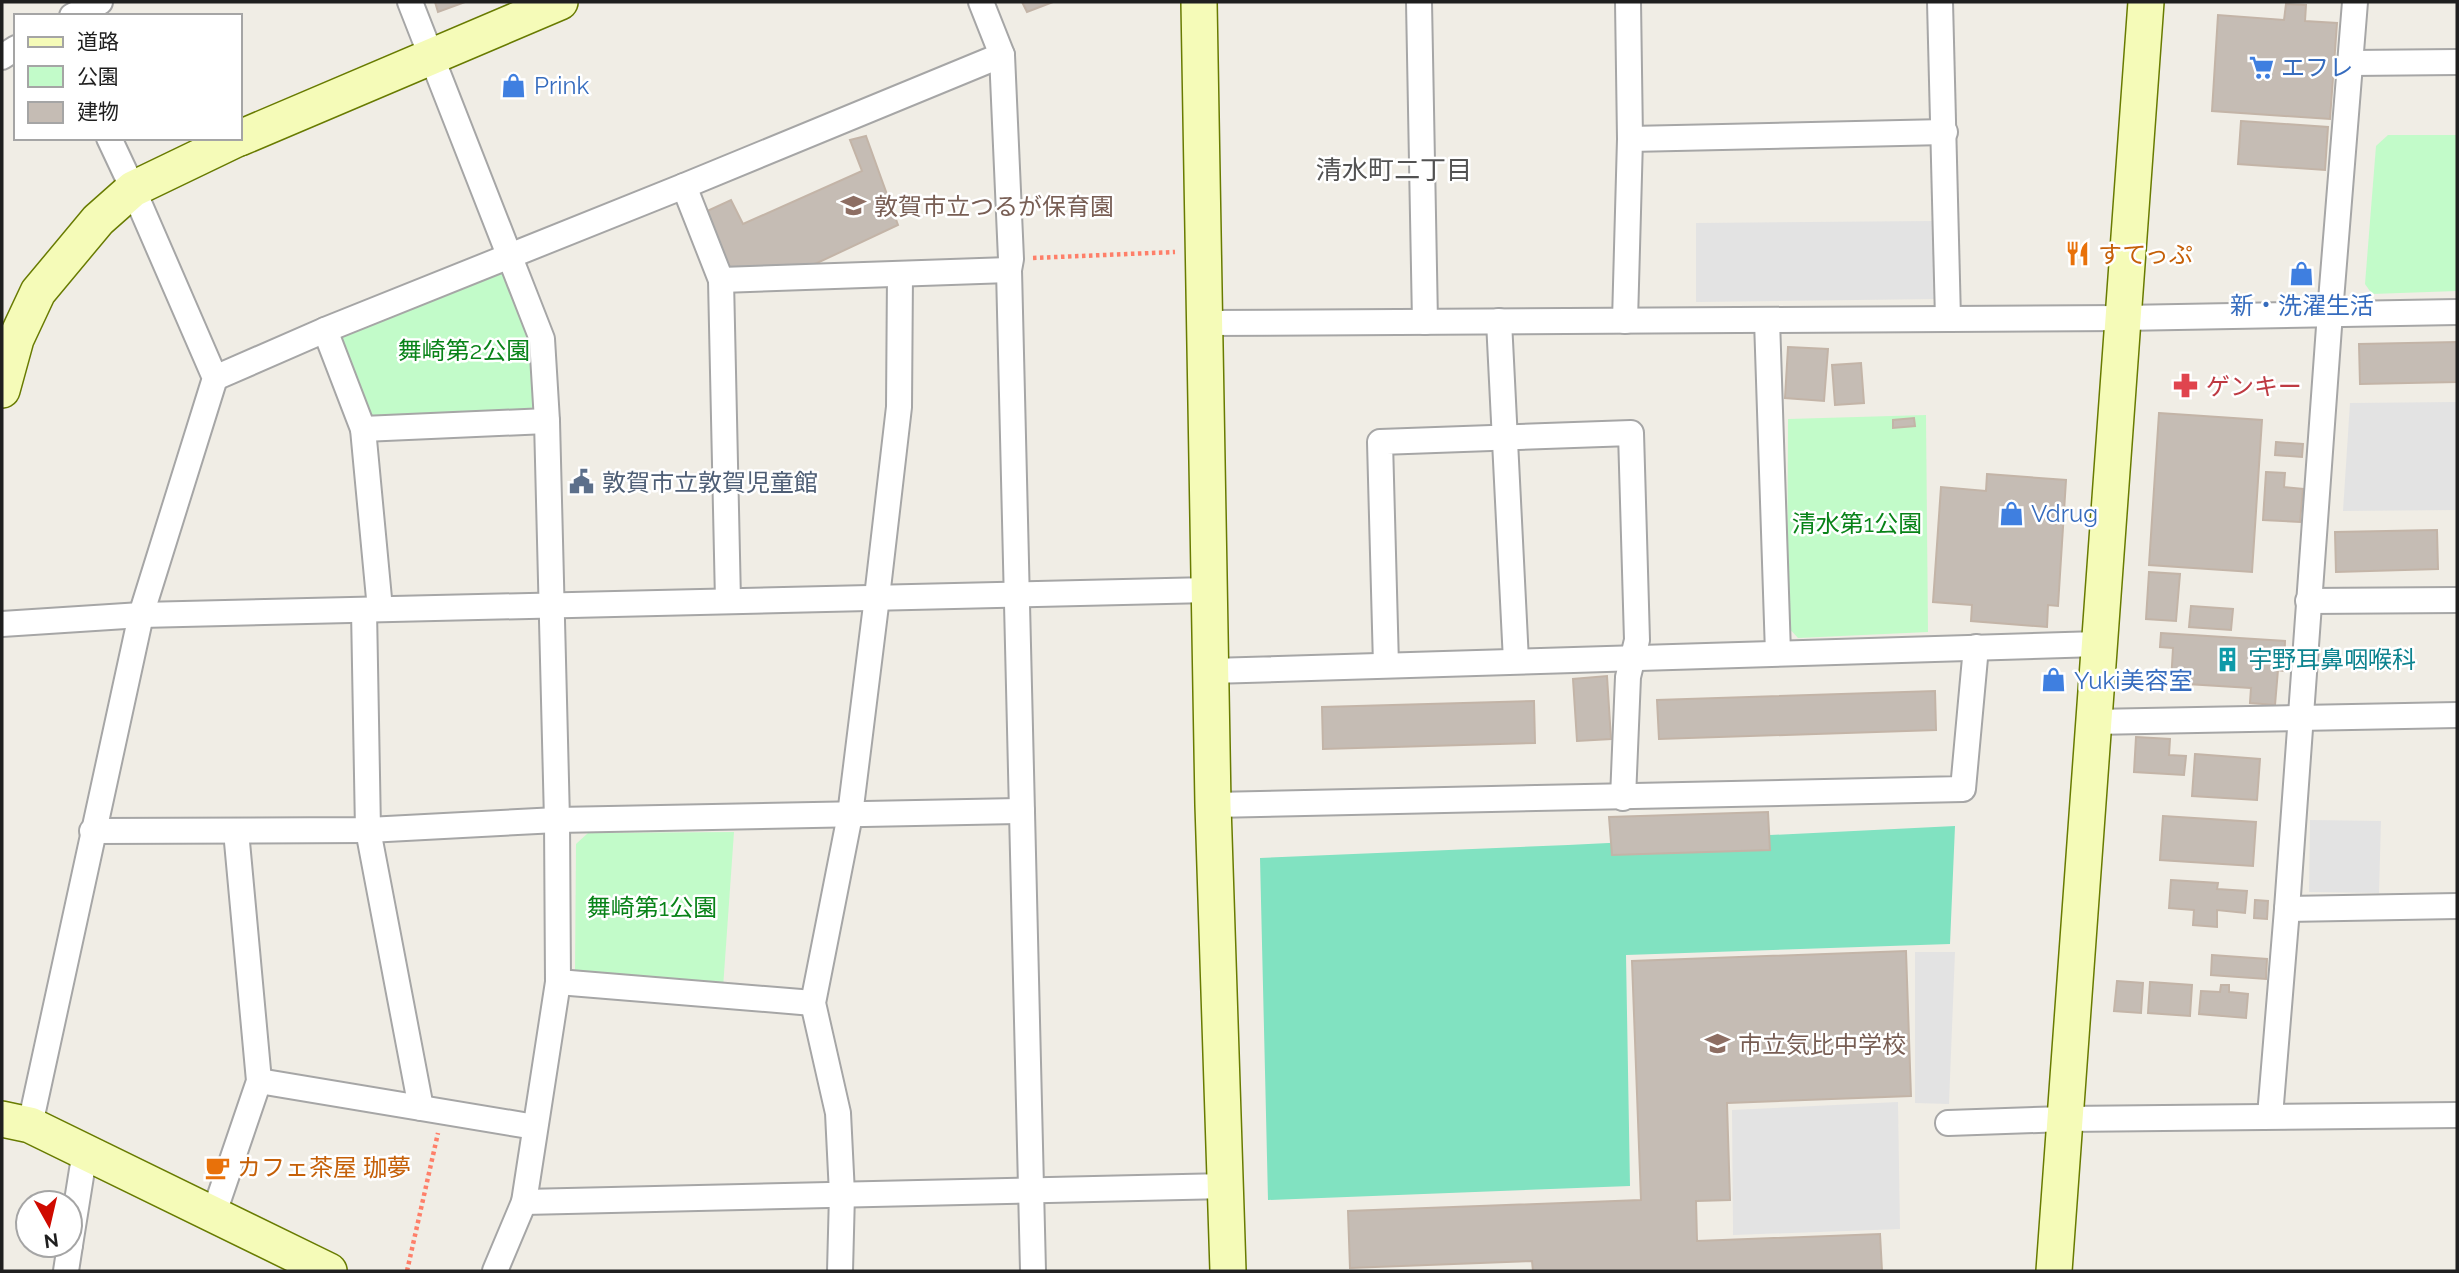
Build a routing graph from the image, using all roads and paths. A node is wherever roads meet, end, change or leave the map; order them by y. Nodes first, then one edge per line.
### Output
1 (100, 2) edge
2 (410, 2) edge
3 (560, 2) edge
4 (981, 2) edge
5 (1199, 2) edge
6 (1419, 2) edge
7 (1628, 2) edge
8 (1940, 2) edge
9 (2146, 2) edge
10 (2356, 2) edge
11 (76, 14) edge
12 (430, 55) junction
13 (1002, 55) junction
14 (2457, 62) edge
15 (2350, 63) junction
16 (1945, 132) junction
17 (242, 137) edge
18 (1630, 139) junction
19 (110, 140) edge
20 (236, 140) edge
21 (684, 186) junction
22 (134, 189) junction
23 (1203, 251) junction
24 (510, 256) junction
25 (1010, 264) junction
26 (900, 274) junction
27 (721, 280) junction
28 (2457, 312) edge
29 (2330, 313) junction
30 (2123, 318) junction
31 (1767, 320) junction
32 (1948, 320) junction
33 (1499, 321) junction
34 (1625, 321) junction
35 (1425, 322) junction
36 (1205, 323) junction
37 (325, 330) junction
38 (215, 378) junction
39 (2, 390) edge
40 (547, 421) junction
41 (363, 429) junction
42 (1505, 437) junction
43 (1209, 590) junction
44 (1017, 594) junction
45 (877, 597) junction
46 (2457, 600) edge
47 (729, 601) junction
48 (2308, 601) junction
49 (550, 606) junction
50 (372, 610) junction
51 (141, 615) junction
52 (2, 624) edge
53 (2098, 644) junction
54 (1976, 647) junction
55 (1778, 653) junction
56 (1634, 657) junction
57 (1516, 661) junction
58 (1386, 665) junction
59 (1211, 670) junction
60 (2457, 715) edge
61 (2300, 719) junction
62 (2093, 722) junction
63 (1623, 797) junction
64 (1213, 805) junction
65 (1022, 811) junction
66 (850, 814) junction
67 (557, 820) junction
68 (368, 830) junction
69 (92, 831) junction
70 (236, 831) junction
71 (2457, 906) edge
72 (2287, 909) junction
73 (558, 982) junction
74 (813, 1003) junction
75 (259, 1081) junction
76 (432, 1110) junction
77 (2457, 1115) edge
78 (2270, 1116) junction
79 (2065, 1119) junction
80 (16, 1122) edge
81 (1948, 1123) dead end
82 (535, 1127) junction
83 (85, 1151) junction
84 (1227, 1186) junction
85 (79, 1189) edge
86 (1030, 1190) junction
87 (842, 1194) junction
88 (524, 1202) junction
89 (214, 1213) junction
90 (329, 1271) edge
91 (407, 1271) edge
92 (495, 1271) edge
93 (840, 1271) edge
94 (1033, 1271) edge
95 (1228, 1271) edge
96 (2054, 1271) edge

1 - 11 street
2 - 12 street
3 - 12 street
4 - 13 street
5 - 23 street
6 - 35 street
7 - 18 street
8 - 16 street
9 - 30 street
10 - 15 street
12 - 17 street
12 - 24 street
13 - 21 street
13 - 25 street
14 - 15 street
15 - 29 street
16 - 18 street
16 - 32 street
18 - 34 street
19 - 22 street
20 - 22 street
21 - 24 street
21 - 27 street
22 - 38 street
22 - 39 street
23 - 25 path
23 - 36 street
24 - 37 street
24 - 40 street
25 - 26 street
25 - 44 street
26 - 27 street
26 - 45 street
27 - 47 street
28 - 29 street
29 - 30 street
29 - 48 street
30 - 32 street
30 - 53 street
31 - 32 street
31 - 34 street
31 - 55 street
33 - 34 street
33 - 35 street
33 - 42 street
35 - 36 street
36 - 43 street
37 - 38 street
37 - 41 street
38 - 51 street
40 - 41 street
40 - 49 street
41 - 50 street
42 - 56 street
42 - 57 street
42 - 58 street
43 - 44 street
43 - 59 street
44 - 45 street
44 - 65 street
45 - 47 street
45 - 66 street
46 - 48 street
47 - 49 street
48 - 61 street
49 - 50 street
49 - 67 street
50 - 51 street
50 - 68 street
51 - 52 street
51 - 69 street
53 - 54 street
53 - 62 street
54 - 55 street
54 - 63 street
55 - 56 street
56 - 57 street
56 - 63 street
57 - 58 street
58 - 59 street
59 - 64 street
60 - 61 street
61 - 62 street
61 - 72 street
62 - 79 street
63 - 64 street
64 - 84 street
65 - 66 street
65 - 86 street
66 - 67 street
66 - 74 street
67 - 68 street
67 - 73 street
68 - 70 street
68 - 76 street
69 - 70 street
69 - 80 street
70 - 75 street
71 - 72 street
72 - 78 street
73 - 74 street
73 - 82 street
74 - 87 street
75 - 76 street
75 - 89 street
76 - 82 street
76 - 91 path
77 - 78 street
78 - 79 street
79 - 81 street
79 - 96 street
80 - 83 street
82 - 88 street
83 - 85 street
83 - 89 street
84 - 86 street
84 - 95 street
86 - 87 street
86 - 94 street
87 - 88 street
87 - 93 street
88 - 92 street
89 - 90 street

